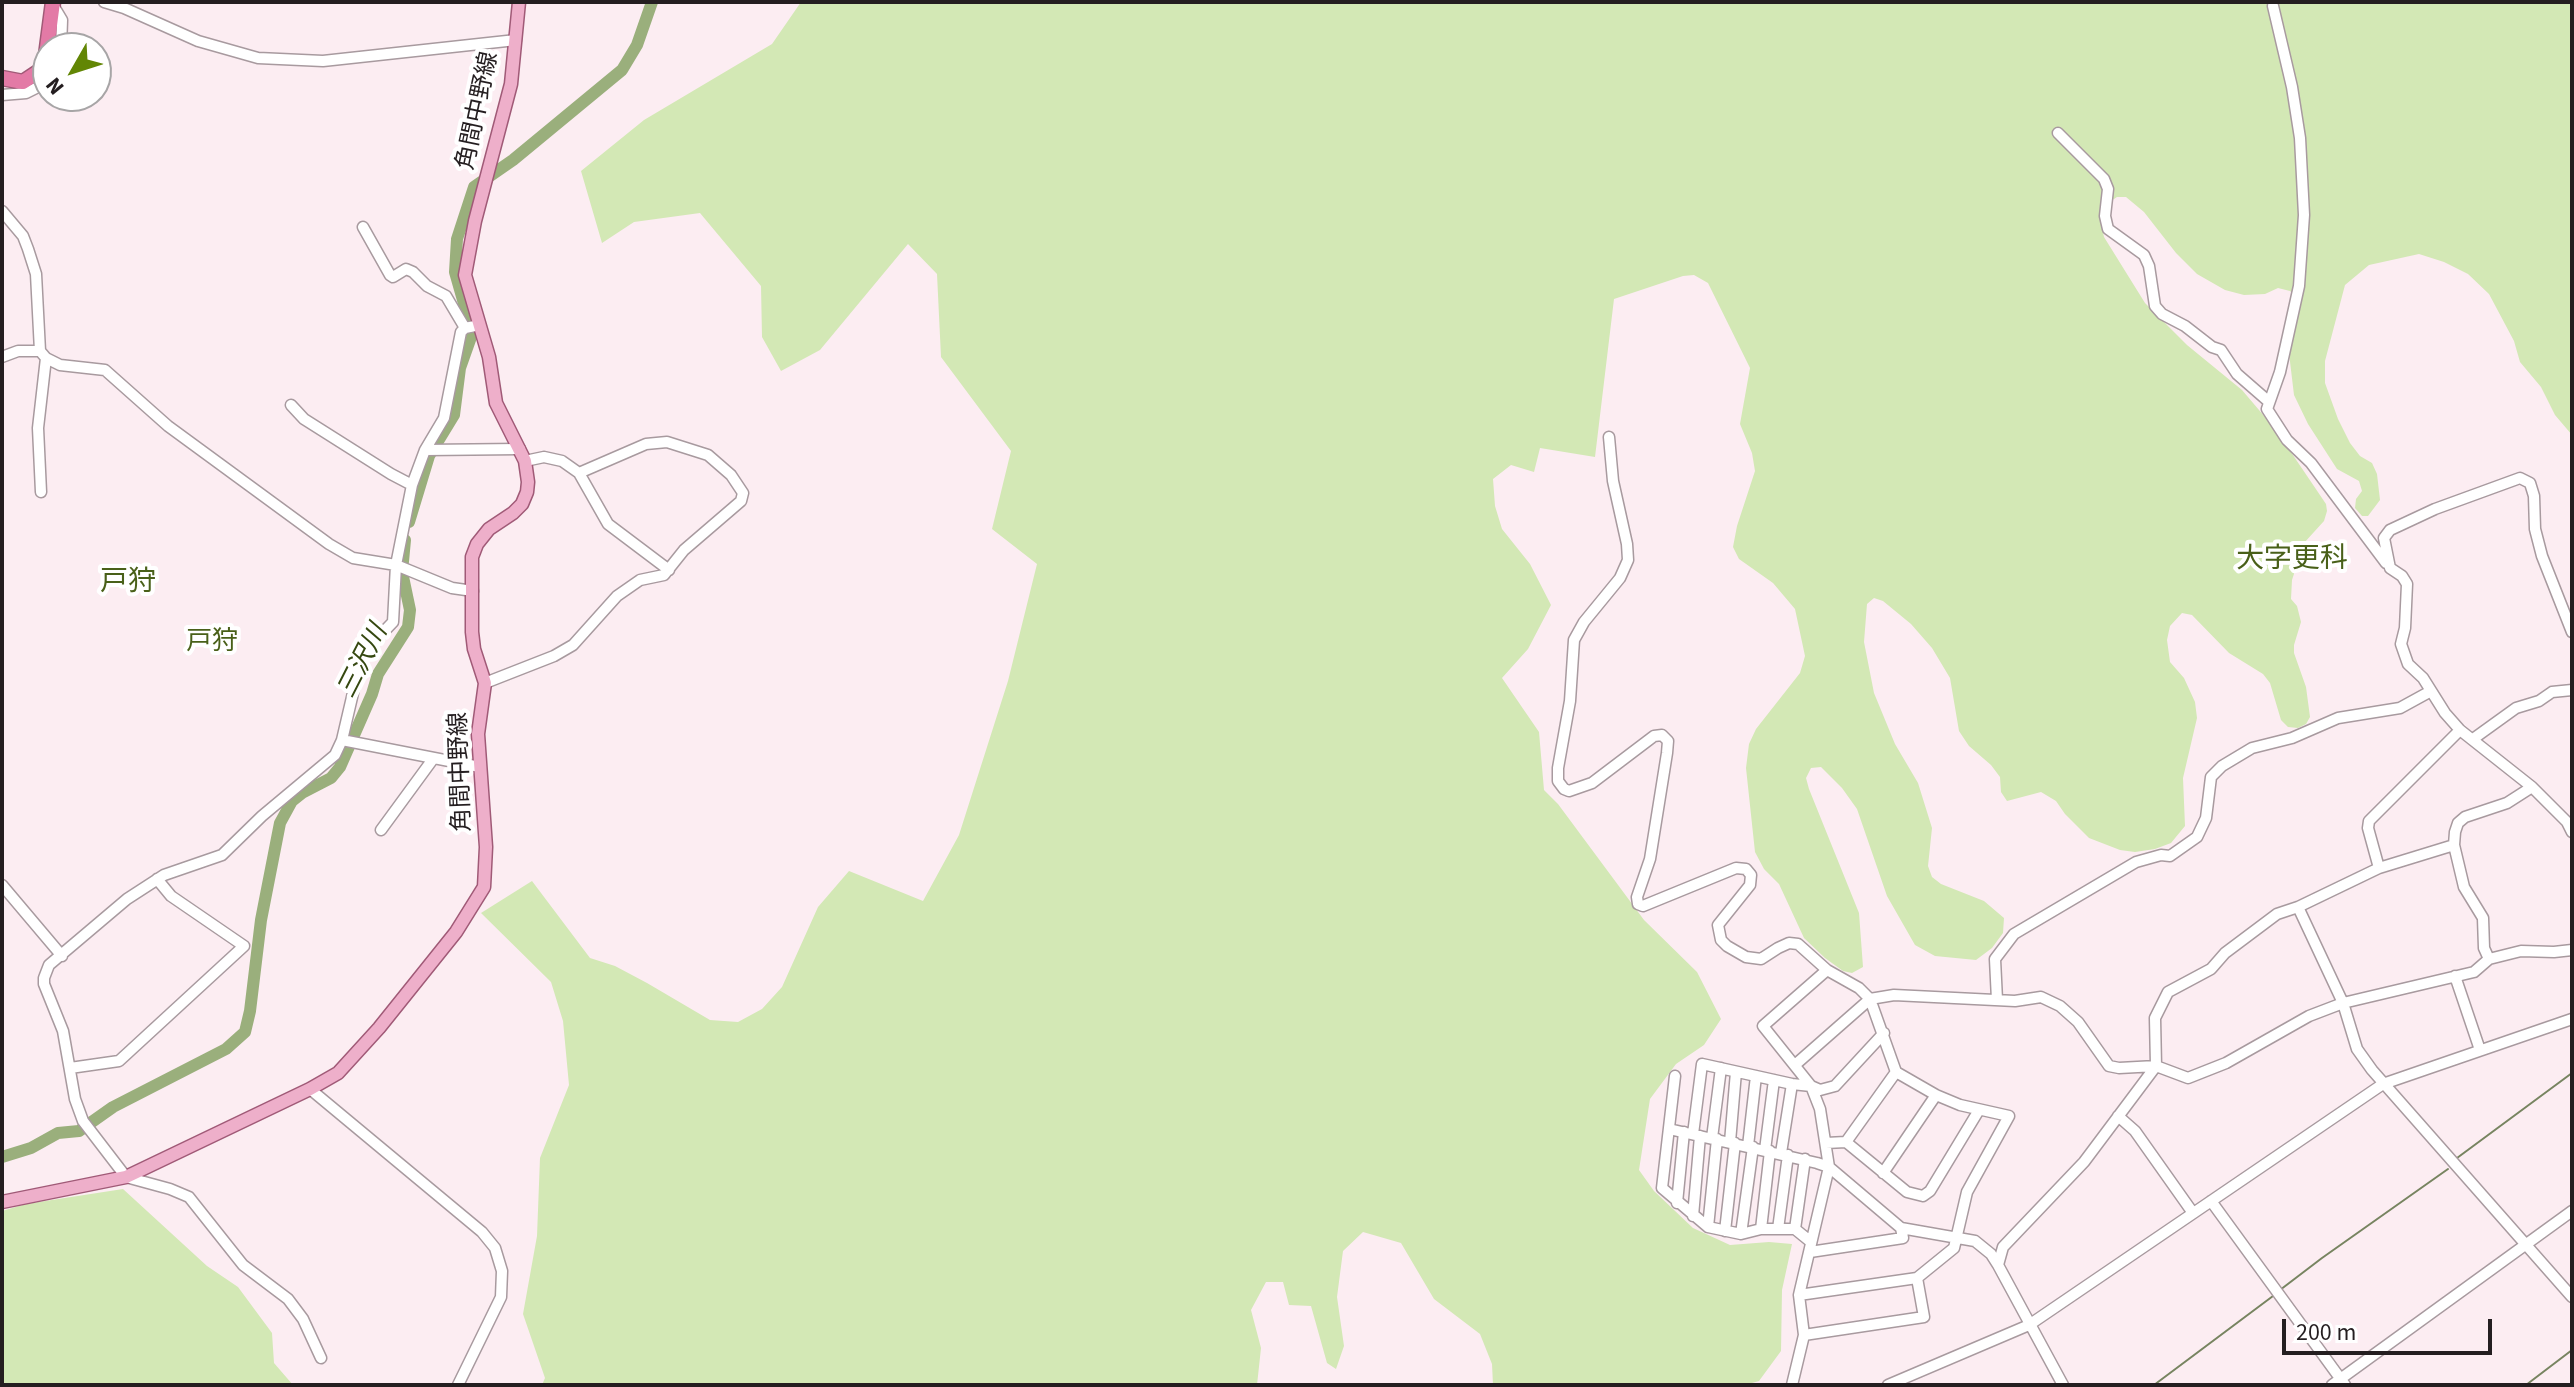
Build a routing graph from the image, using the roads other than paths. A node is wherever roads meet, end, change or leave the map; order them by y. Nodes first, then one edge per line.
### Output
1 (104, 2) edge
2 (519, 2) edge
3 (53, 4) edge
4 (2273, 6) dead end
5 (62, 32) edge
6 (516, 40) junction
7 (6, 77) edge
8 (32, 90) edge
9 (2, 95) edge
10 (2058, 133) dead end
11 (2, 211) edge
12 (363, 227) dead end
13 (480, 325) junction
14 (465, 328) junction
15 (43, 354) junction
16 (2, 357) edge
17 (2268, 401) junction
18 (291, 405) dead end
19 (1609, 437) dead end
20 (425, 450) junction
21 (522, 455) junction
22 (579, 473) junction
23 (412, 485) junction
24 (41, 492) dead end
25 (396, 565) junction
26 (2390, 568) junction
27 (669, 570) junction
28 (473, 591) junction
29 (2572, 632) edge
30 (485, 683) junction
31 (2572, 690) edge
32 (2431, 691) junction
33 (2460, 730) junction
34 (2473, 739) junction
35 (347, 742) junction
36 (433, 759) junction
37 (480, 767) junction
38 (2532, 787) junction
39 (381, 830) dead end
40 (2572, 832) edge
41 (2454, 845) junction
42 (2379, 868) junction
43 (157, 879) junction
44 (2, 885) edge
45 (2298, 907) junction
46 (2572, 950) edge
47 (62, 956) junction
48 (2489, 959) junction
49 (1827, 970) junction
50 (2455, 976) junction
51 (1870, 999) junction
52 (1997, 1000) junction
53 (2343, 1003) junction
54 (2572, 1019) edge
55 (1884, 1033) junction
56 (2480, 1050) junction
57 (1796, 1064) junction
58 (2156, 1066) junction
59 (70, 1068) junction
60 (1721, 1068) junction
61 (1736, 1072) junction
62 (1896, 1072) junction
63 (1675, 1076) dead end
64 (1756, 1076) junction
65 (1774, 1080) junction
66 (1792, 1084) junction
67 (2383, 1084) junction
68 (1811, 1086) junction
69 (310, 1089) junction
70 (1936, 1095) junction
71 (1979, 1110) junction
72 (2118, 1116) junction
73 (1669, 1129) junction
74 (1692, 1134) junction
75 (1715, 1138) junction
76 (1846, 1142) junction
77 (1732, 1143) junction
78 (1826, 1143) junction
79 (1750, 1147) junction
80 (1776, 1152) junction
81 (1805, 1159) junction
82 (1829, 1167) junction
83 (1883, 1173) junction
84 (126, 1177) junction
85 (2211, 1201) junction
86 (2, 1202) edge
87 (1677, 1203) junction
88 (2572, 1211) edge
89 (2193, 1213) junction
90 (1693, 1216) junction
91 (1708, 1227) junction
92 (1901, 1228) junction
93 (1761, 1229) junction
94 (1778, 1229) junction
95 (1795, 1229) junction
96 (1725, 1231) junction
97 (1741, 1234) junction
98 (1958, 1239) junction
99 (2525, 1244) junction
100 (1811, 1247) junction
101 (1998, 1265) junction
102 (1917, 1278) junction
103 (1799, 1295) junction
104 (2572, 1297) edge
105 (2029, 1325) junction
106 (1804, 1335) junction
107 (321, 1358) dead end
108 (2339, 1383) edge
109 (458, 1385) edge
110 (1792, 1385) edge
111 (1888, 1385) edge
112 (2063, 1385) edge

1 - 6 street
2 - 6 main road, 角間中野線
3 - 5 street
3 - 7 highway
4 - 17 street
6 - 13 main road, 角間中野線
8 - 9 street
10 - 17 street
11 - 15 street
12 - 14 street
13 - 14 street
13 - 21 main road, 角間中野線
14 - 20 street
15 - 16 street
15 - 24 street
15 - 25 street
17 - 26 street
18 - 23 street
19 - 49 street
20 - 21 street
20 - 23 street
21 - 22 street
21 - 28 main road, 角間中野線
22 - 27 street
22 - 27 street
23 - 25 street
25 - 28 street
25 - 35 street
26 - 29 street
26 - 32 street
27 - 30 street
28 - 30 main road, 角間中野線
30 - 37 main road, 角間中野線
31 - 34 street
32 - 33 street
32 - 52 street
33 - 34 street
33 - 42 street
34 - 38 street
35 - 36 street
35 - 43 street
36 - 37 street
36 - 39 street
37 - 69 main road, 角間中野線
38 - 40 street
38 - 41 street
41 - 42 street
41 - 48 street
42 - 45 street
43 - 47 street
43 - 59 street
44 - 47 street
45 - 53 street
45 - 58 street
46 - 48 street
47 - 59 street
48 - 50 street
49 - 51 street
49 - 57 street
50 - 53 street
50 - 56 street
51 - 52 street
51 - 55 street
51 - 57 street
52 - 58 street
53 - 58 street
53 - 67 street
54 - 56 street
55 - 62 street
55 - 68 street
56 - 67 street
57 - 68 street
58 - 72 street
59 - 84 street
60 - 61 street
60 - 74 street
60 - 75 street
61 - 64 street
61 - 77 street
62 - 70 street
62 - 76 street
63 - 73 street
64 - 65 street
64 - 79 street
65 - 66 street
65 - 80 street
66 - 68 street
66 - 80 street
67 - 85 street
67 - 99 street
68 - 78 street
69 - 84 main road, 角間中野線
69 - 109 street
70 - 71 street
70 - 83 street
71 - 83 street
71 - 98 street
72 - 89 street
72 - 101 street
73 - 74 street
73 - 87 street
74 - 75 street
74 - 87 street
74 - 90 street
75 - 77 street
75 - 91 street
76 - 78 street
76 - 83 street
77 - 79 street
77 - 96 street
78 - 82 street
79 - 80 street
79 - 97 street
80 - 81 street
80 - 93 street
80 - 94 street
81 - 82 street
81 - 95 street
82 - 92 street
82 - 100 street
84 - 86 main road, 角間中野線
84 - 107 street
85 - 89 street
85 - 108 street
87 - 90 street
88 - 99 street
89 - 105 street
90 - 91 street
91 - 96 street
92 - 98 street
92 - 100 street
93 - 94 street
93 - 97 street
94 - 95 street
95 - 100 street
96 - 97 street
98 - 101 street
98 - 102 street
99 - 104 street
99 - 108 street
100 - 103 street
101 - 105 street
102 - 103 street
102 - 106 street
103 - 106 street
105 - 111 street
105 - 112 street
106 - 110 street

